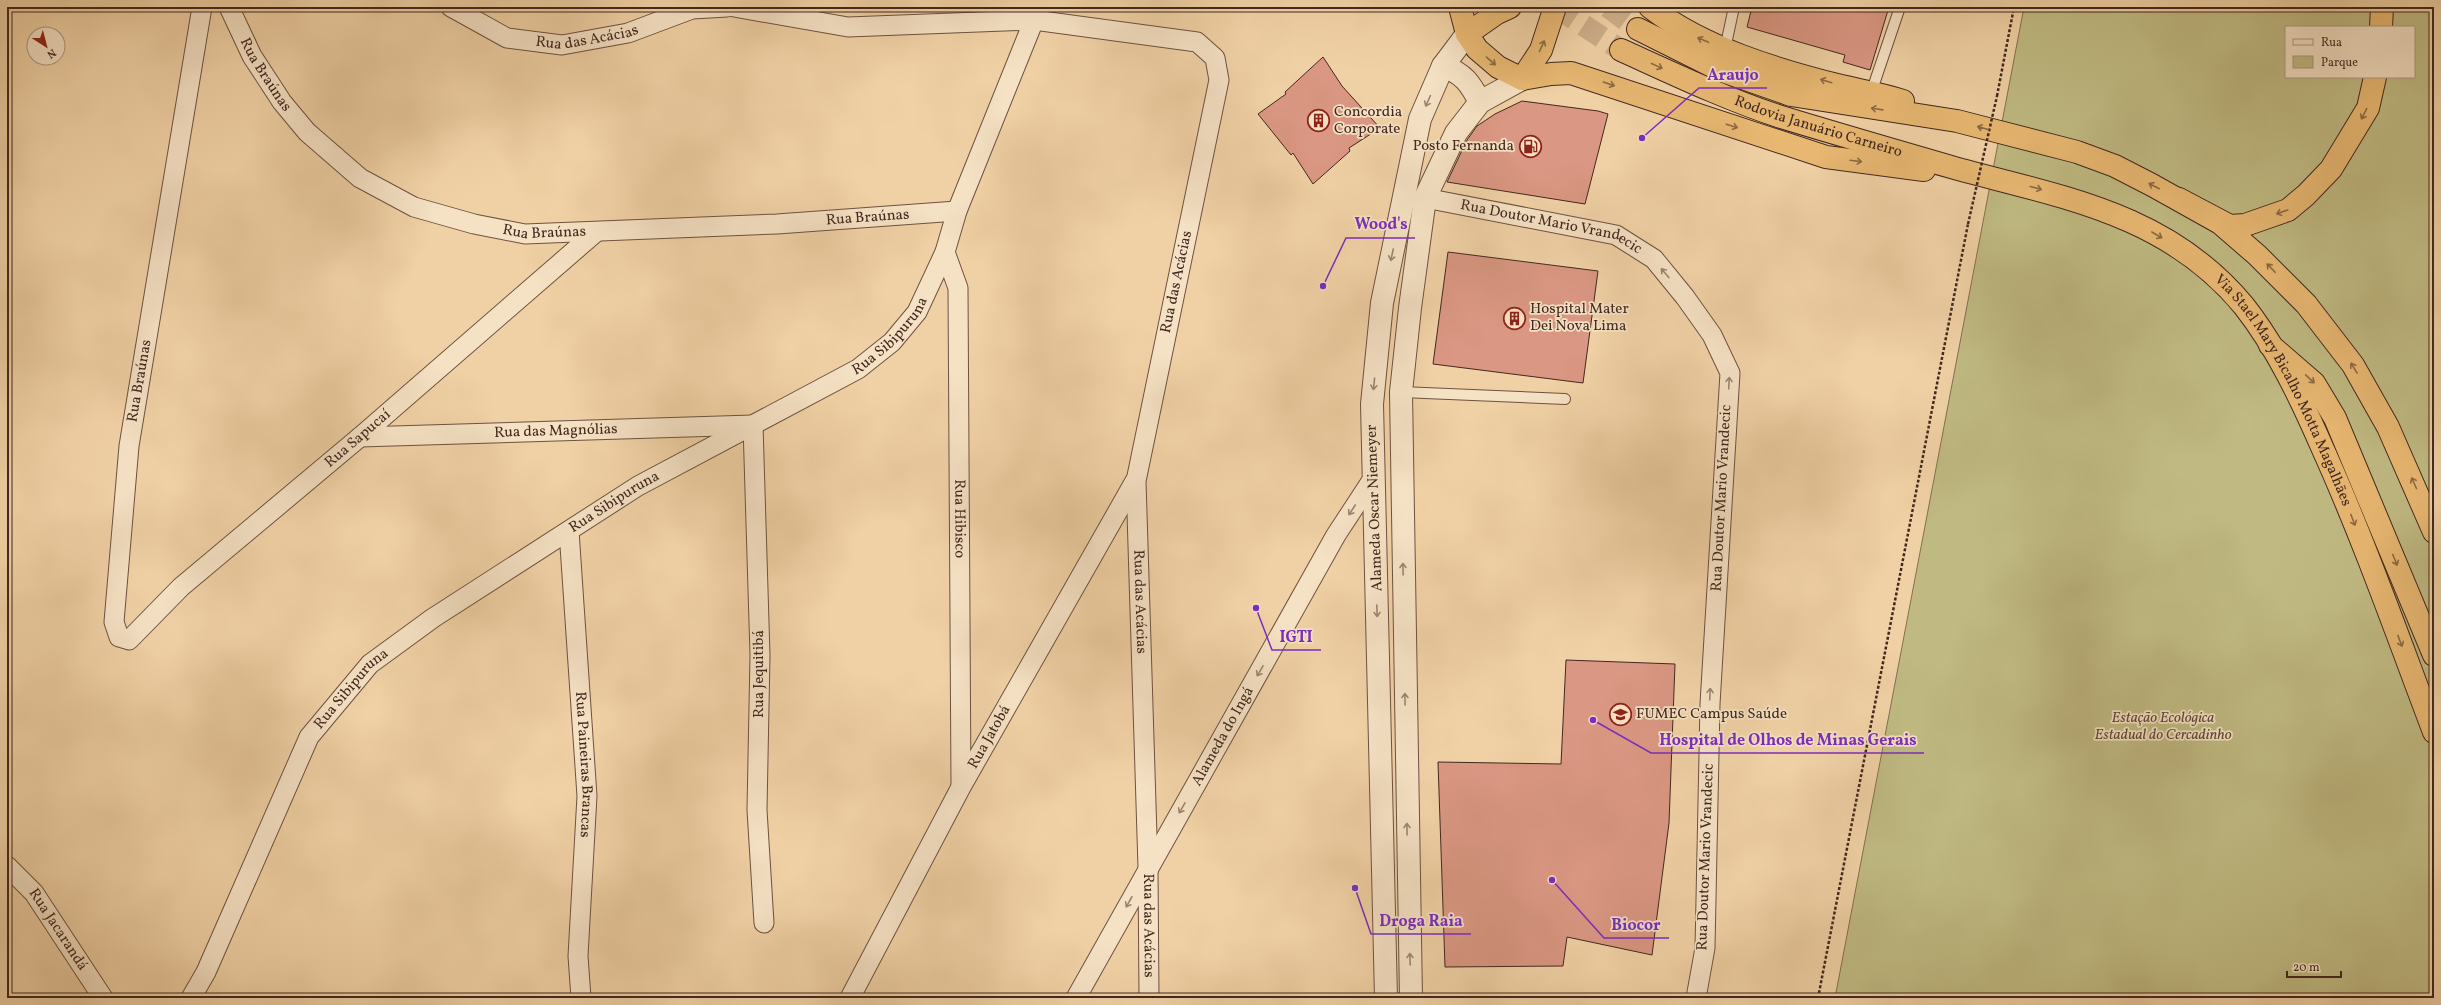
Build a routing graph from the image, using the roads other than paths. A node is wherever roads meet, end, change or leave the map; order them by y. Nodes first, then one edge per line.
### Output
1 (202, 7) edge
2 (229, 7) edge
3 (451, 7) edge
4 (727, 7) edge
5 (734, 7) edge
6 (1460, 7) edge
7 (1510, 7) edge
8 (1634, 7) tunnel mouth
9 (1734, 7) edge
10 (1900, 7) edge
11 (2382, 7) edge
12 (1554, 8) edge
13 (1653, 10) edge
14 (1034, 20) junction
15 (2381, 26) edge
16 (1638, 29) tunnel mouth
17 (1467, 34) junction
18 (1725, 49) junction
19 (1622, 50) tunnel mouth
20 (1443, 66) junction
21 (2375, 78) edge
22 (1522, 79) junction
23 (1871, 93) junction
24 (1480, 102) junction
25 (1957, 121) junction
26 (1961, 169) junction
27 (1998, 178) joint
28 (1425, 198) junction
29 (2179, 199) junction
30 (957, 211) junction
31 (596, 232) junction
32 (945, 252) junction
33 (2270, 345) junction
34 (1401, 392) junction
35 (1565, 399) dead end
36 (753, 424) junction
37 (360, 437) junction
38 (1374, 477) junction
39 (1136, 481) junction
40 (569, 532) junction
41 (2434, 532) edge
42 (119, 637) joint
43 (2434, 655) edge
44 (2434, 732) edge
45 (961, 787) junction
46 (7, 866) edge
47 (1148, 868) junction
48 (764, 923) dead end
49 (103, 998) edge
50 (191, 998) edge
51 (581, 998) edge
52 (850, 998) edge
53 (1076, 998) edge
54 (1149, 998) edge
55 (1386, 998) edge
56 (1411, 998) edge
57 (1696, 998) edge

1 - 42 street, Rua Braúnas
2 - 31 street, Rua Braúnas
3 - 4 street, Rua das Acácias
5 - 14 street, Rua das Acácias
6 - 17 highway
7 - 17 highway
8 - 13 highway
9 - 18 lane
10 - 23 lane
11 - 15 highway
22 -> 12 highway
18 -> 13 highway
14 - 30 street, Rua Sibipuruna
14 - 39 street, Rua das Acácias
25 -> 16 highway, Rodovia Januário Carneiro
17 - 20 street, Alameda Oscar Niemeyer
17 -> 22 highway
23 -> 18 highway
19 -> 26 highway, Rodovia Januário Carneiro
20 - 24 street
20 -> 38 street, Alameda Oscar Niemeyer
21 -> 29 highway
22 - 24 street, Alameda Oscar Niemeyer
22 -> 26 highway
23 - 25 highway
24 - 28 street, Alameda Oscar Niemeyer
29 -> 25 highway, Rodovia Januário Carneiro
26 - 27 highway, Rodovia Januário Carneiro
27 -> 33 highway, Via Stael Mary Bicalho Motta Magalhães
28 - 34 street, Alameda Oscar Niemeyer
57 -> 28 street, Rua Doutor Mario Vrandecic
41 -> 29 highway
30 - 31 street, Rua Braúnas
30 - 32 street, Rua Sibipuruna
31 - 37 street, Rua Sapucaí
32 - 36 street, Rua Sibipuruna
32 - 45 street, Rua Hibisco
33 -> 43 highway
33 -> 44 highway, Via Stael Mary Bicalho Motta Magalhães
34 - 35 lane
56 -> 34 street, Alameda Oscar Niemeyer
36 - 37 street, Rua das Magnólias
36 - 40 street, Rua Sibipuruna
36 - 48 street, Rua Jequitibá
37 - 42 street, Rua Sapucaí
38 -> 47 street, Alameda do Ingá
38 -> 55 street, Alameda Oscar Niemeyer
39 - 45 street, Rua Jatobá
39 - 47 street, Rua das Acácias
40 - 50 street, Rua Sibipuruna
40 - 51 street, Rua Paineiras Brancas
45 - 52 street, Rua Jatobá
46 - 49 street, Rua Jacarandá
47 -> 53 street, Alameda do Ingá
47 - 54 street, Rua das Acácias

